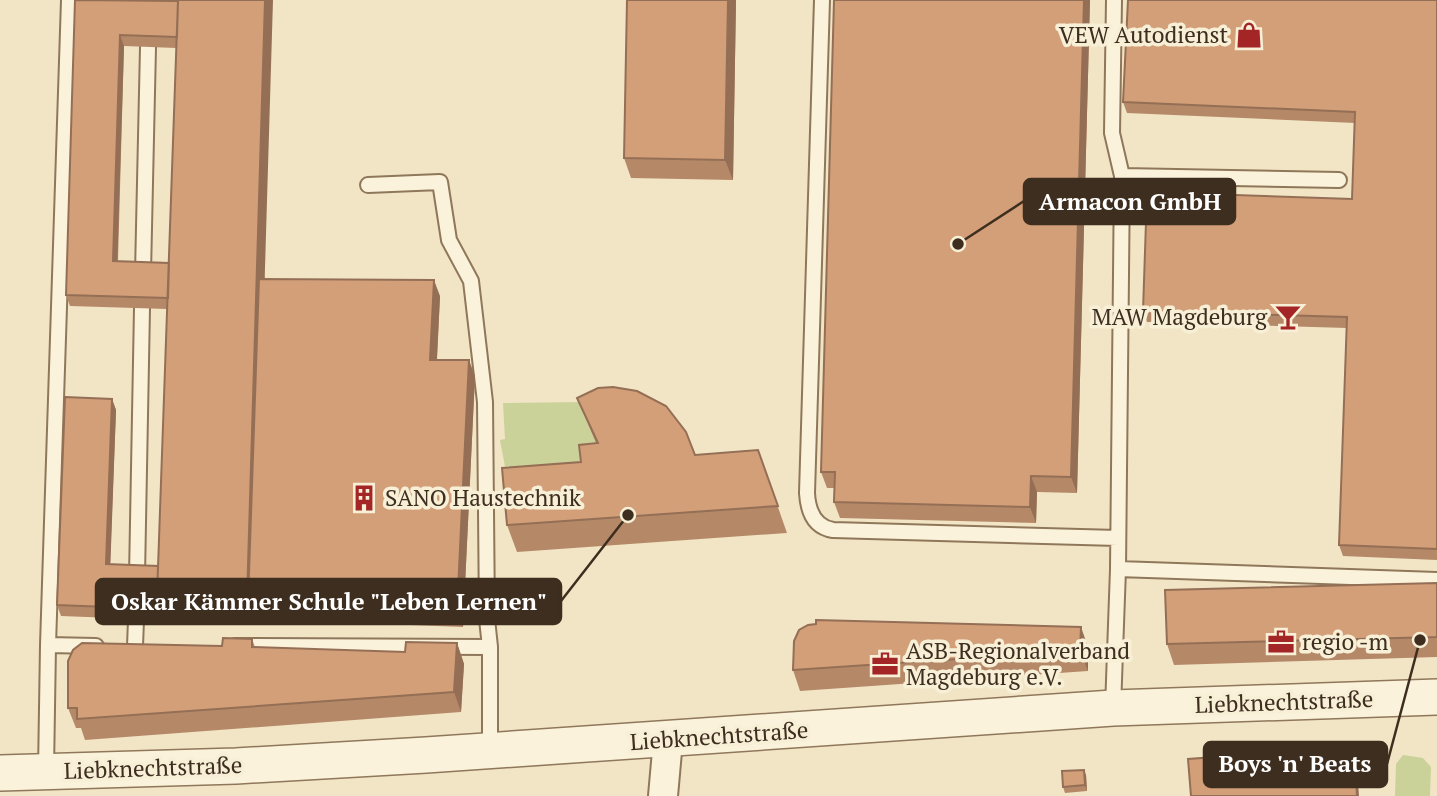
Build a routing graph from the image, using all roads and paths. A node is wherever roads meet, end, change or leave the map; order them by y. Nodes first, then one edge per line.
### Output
1 (69, 0) edge
2 (821, 0) edge
3 (1114, 0) edge
4 (148, 47) edge
5 (1122, 176) junction
6 (1339, 180) dead end
7 (368, 185) dead end
8 (143, 272) edge
9 (142, 308) edge
10 (1118, 538) junction
11 (1118, 569) junction
12 (137, 576) edge
13 (1437, 580) edge
14 (136, 620) edge
15 (48, 646) junction
16 (222, 646) edge
17 (491, 647) junction
18 (1437, 697) edge
19 (1113, 708) junction
20 (668, 740) junction
21 (490, 751) junction
22 (46, 771) junction
23 (0, 773) edge
24 (663, 796) edge

1 - 15 lane
2 - 10 lane
3 - 5 lane
4 - 8 lane
5 - 6 lane
5 - 10 lane
7 - 17 lane
9 - 12 lane
10 - 11 lane
11 - 13 lane
11 - 19 lane
14 - 15 lane
15 - 22 lane
16 - 17 lane
17 - 21 lane
18 - 19 street, Liebknechtstraße
19 - 20 street, Liebknechtstraße
20 - 21 street, Liebknechtstraße
20 - 24 street
21 - 22 street, Liebknechtstraße
22 - 23 street, Liebknechtstraße

